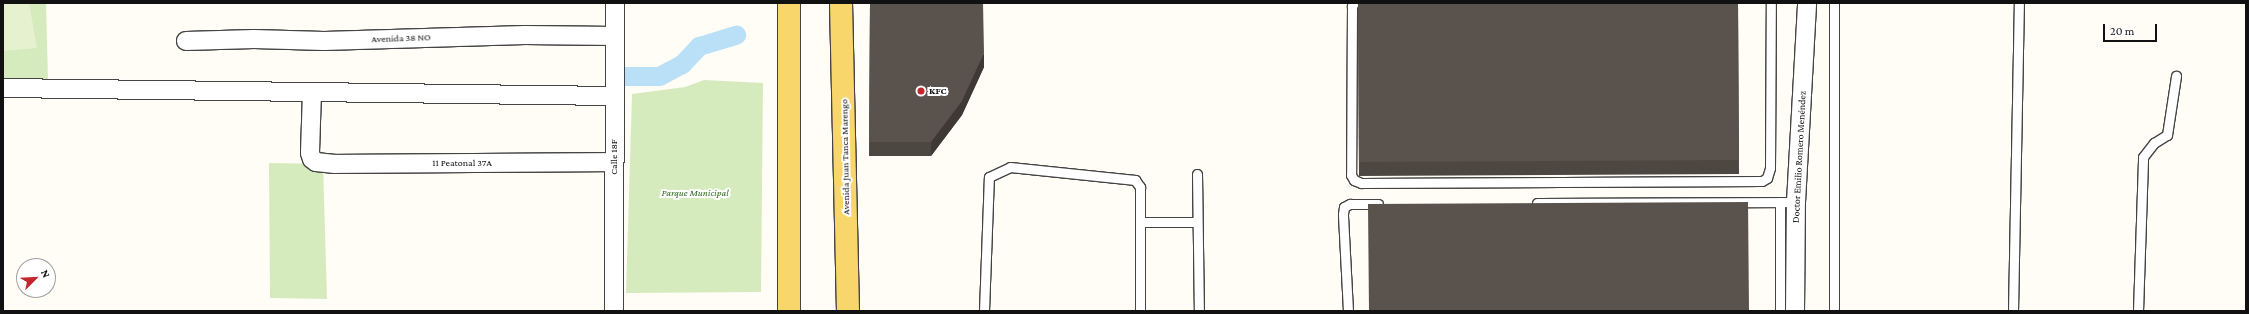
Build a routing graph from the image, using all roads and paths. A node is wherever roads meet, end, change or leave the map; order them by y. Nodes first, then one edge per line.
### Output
1 (615, 3) edge
2 (789, 3) edge
3 (841, 3) edge
4 (1354, 3) edge
5 (1771, 3) edge
6 (1807, 3) edge
7 (1834, 3) edge
8 (2019, 3) edge
9 (615, 36) junction
10 (186, 41) dead end
11 (2176, 76) dead end
12 (3, 88) edge
13 (312, 92) junction
14 (614, 96) junction
15 (614, 162) junction
16 (1197, 174) dead end
17 (1788, 202) junction
18 (1525, 203) edge
19 (1390, 204) edge
20 (1140, 222) junction
21 (1197, 222) junction
22 (614, 311) edge
23 (789, 311) edge
24 (848, 311) edge
25 (984, 311) edge
26 (1140, 311) edge
27 (1199, 311) edge
28 (1348, 311) edge
29 (1780, 311) edge
30 (1795, 311) edge
31 (1834, 311) edge
32 (2013, 311) edge
33 (2138, 311) edge

1 - 9 street, Calle 18F
2 - 23 main road
3 - 24 main road, Avenida Juan Tanca Marengo
4 - 5 lane
6 - 17 street, Doctor Emilio Romero Menéndez
7 - 31 lane
8 - 32 lane
9 - 10 street, Avenida 38 NO
9 - 14 street, Calle 18F
11 - 33 lane
12 - 13 street
13 - 14 street
13 - 15 street, 11 Peatonal 37A
14 - 15 street, Calle 18F
15 - 22 street, Calle 18F
16 - 21 lane
17 - 18 lane
17 - 29 lane
17 - 30 street, Doctor Emilio Romero Menéndez
19 - 28 lane
20 - 21 lane
20 - 25 lane
20 - 26 lane
21 - 27 lane

